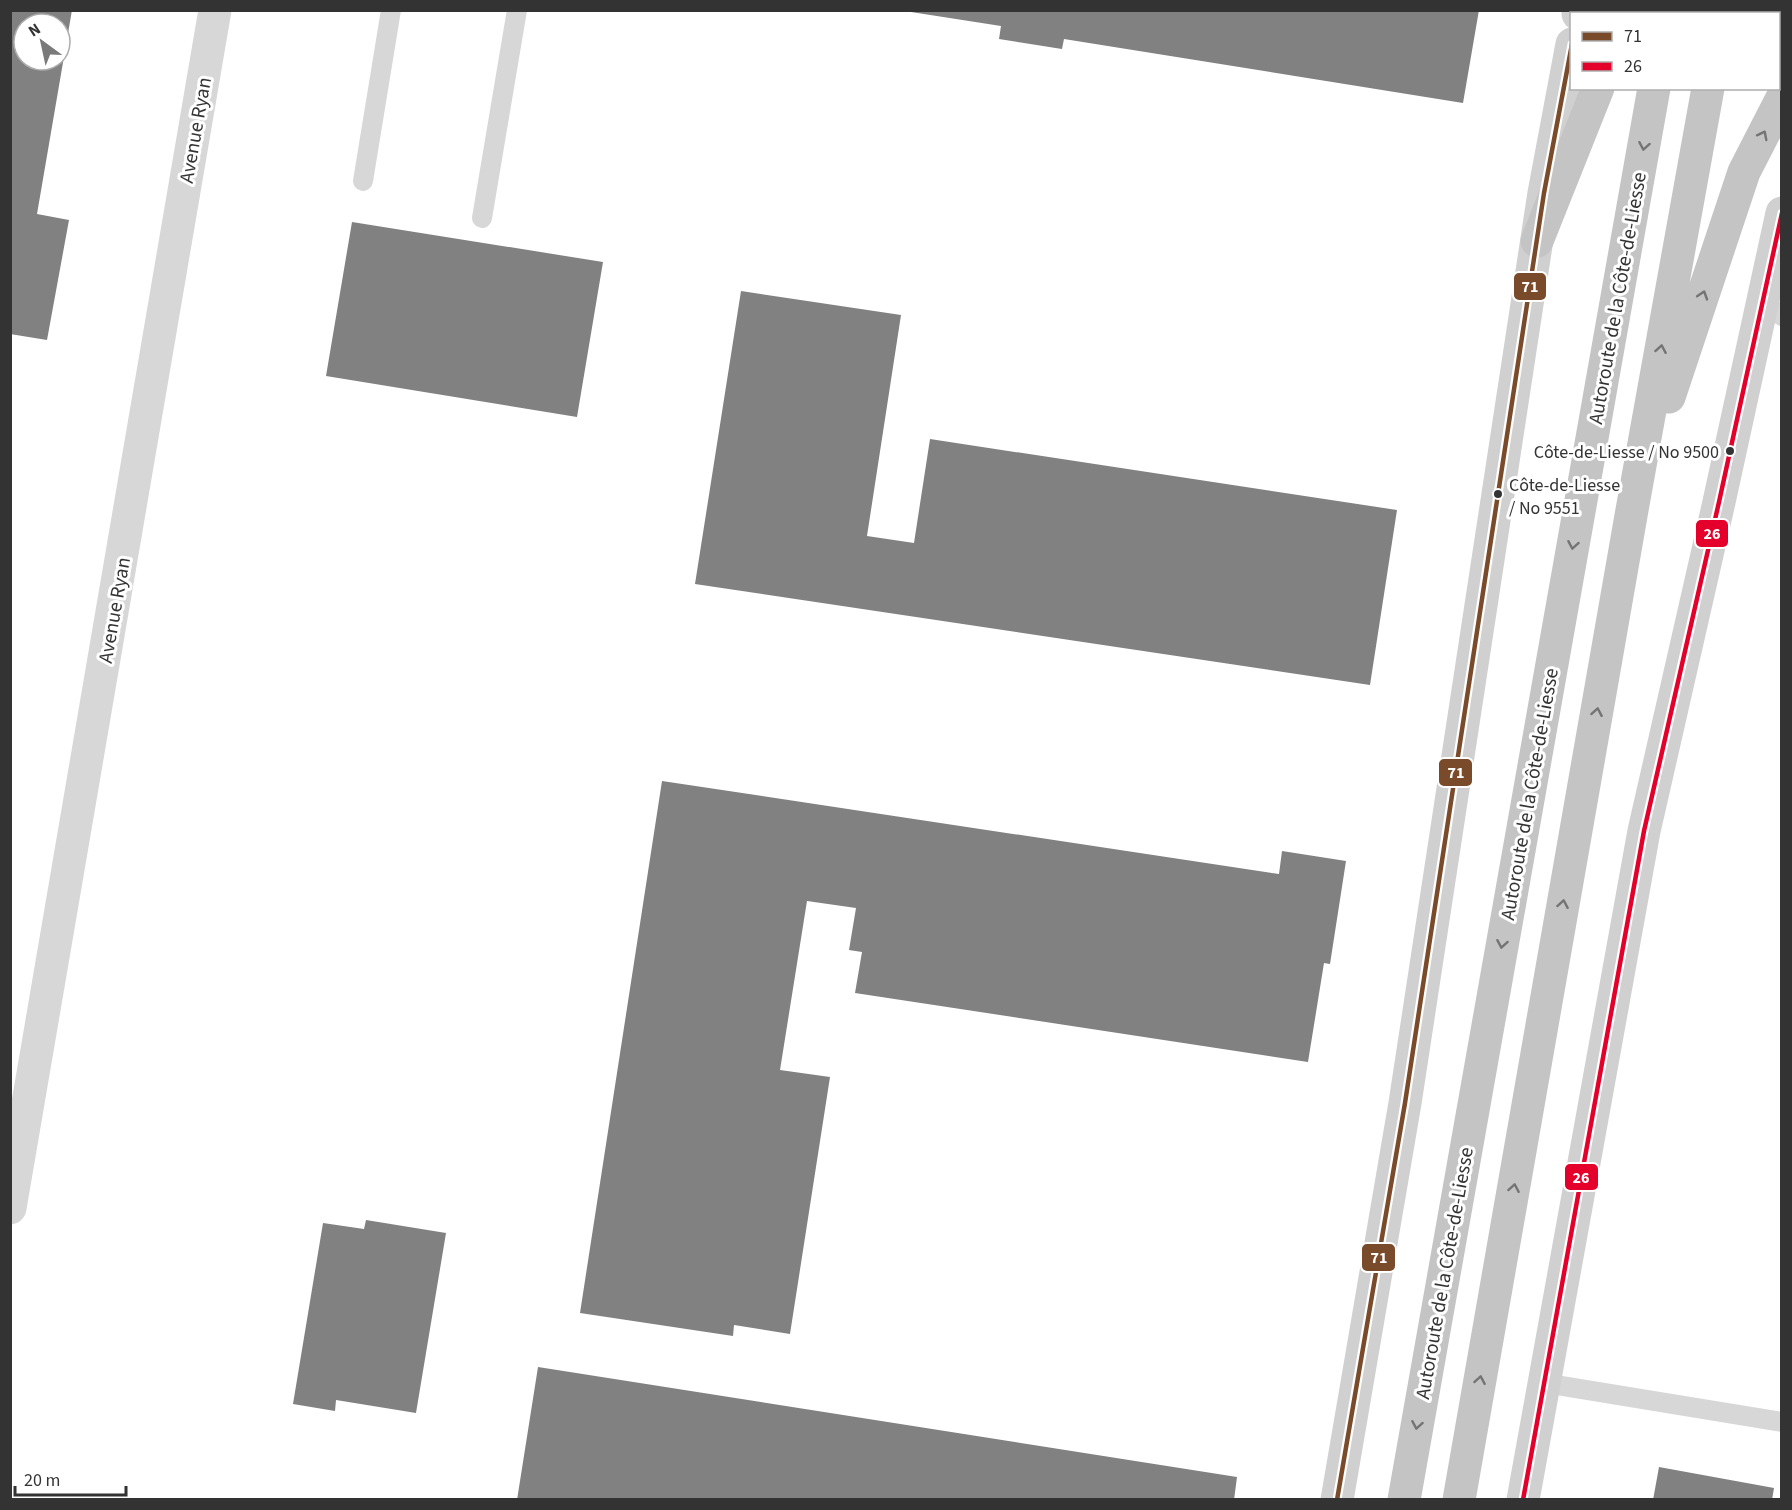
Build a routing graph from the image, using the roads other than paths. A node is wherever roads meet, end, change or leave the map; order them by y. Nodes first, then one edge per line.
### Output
1 (215, 10) edge
2 (391, 10) edge
3 (518, 10) edge
4 (1570, 55) edge
5 (1597, 90) edge
6 (1654, 90) edge
7 (1708, 90) edge
8 (1782, 98) edge
9 (363, 181) dead end
10 (1782, 213) edge
11 (482, 218) dead end
12 (1537, 241) junction
13 (1772, 309) edge
14 (1632, 510) junction
15 (10, 1208) edge
16 (1544, 1383) junction
17 (1782, 1422) edge
18 (1337, 1500) edge
19 (1404, 1500) edge
20 (1459, 1500) edge
21 (1523, 1500) edge

1 - 15 street, Avenue Ryan
2 - 9 lane
3 - 11 lane
4 - 12 main road
5 - 12 highway
6 -> 19 highway, Autoroute de la Côte-de-Liesse
14 -> 7 highway
14 -> 8 highway
10 - 13 main road
12 - 18 main road
13 - 16 main road
20 -> 14 highway
16 - 17 lane
16 - 21 main road

